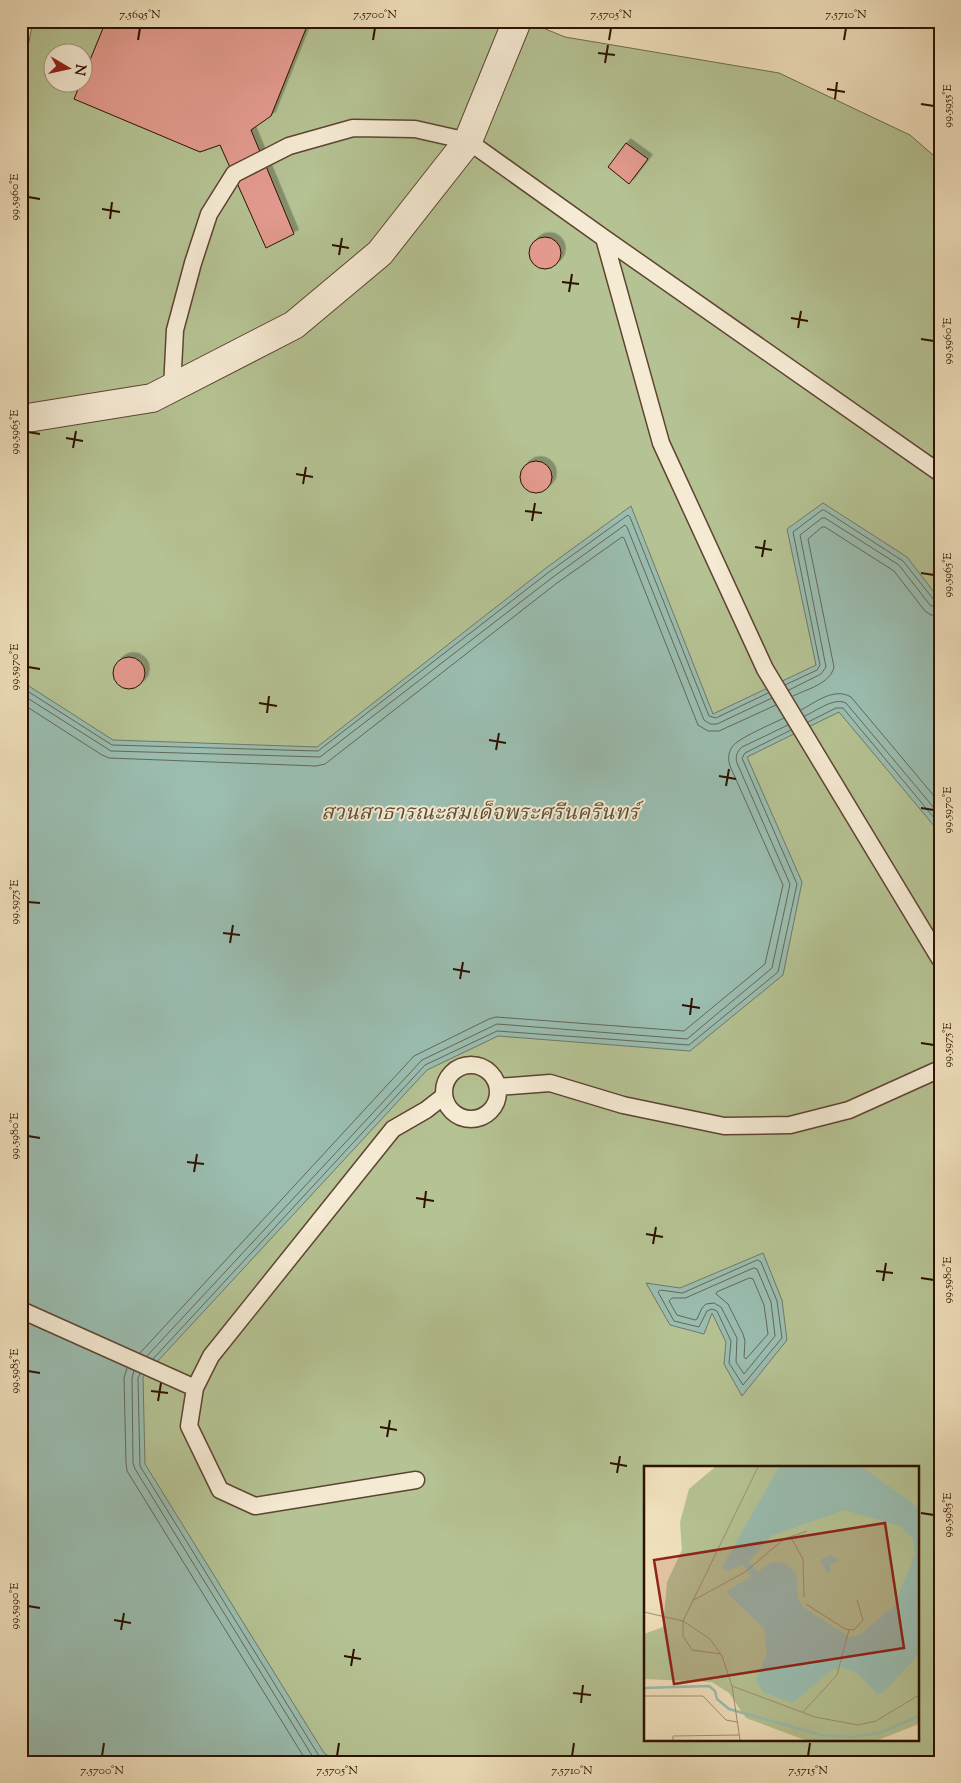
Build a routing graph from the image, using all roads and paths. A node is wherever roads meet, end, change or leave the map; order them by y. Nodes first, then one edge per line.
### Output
1 (517, 21) edge
2 (468, 141) junction
3 (604, 238) junction
4 (172, 388) junction
5 (21, 419) edge
6 (940, 473) edge
7 (940, 959) edge
8 (940, 1069) edge
9 (498, 1087) junction
10 (444, 1096) junction
11 (21, 1310) edge
12 (196, 1388) junction
13 (416, 1480) dead end

1 - 2 street
2 - 3 lane
2 - 4 street
2 - 4 lane
3 - 6 lane
3 - 7 lane
4 - 5 street
8 - 9 lane
9 - 10 lane
9 - 10 lane
10 - 12 lane
11 - 12 lane
12 - 13 lane

